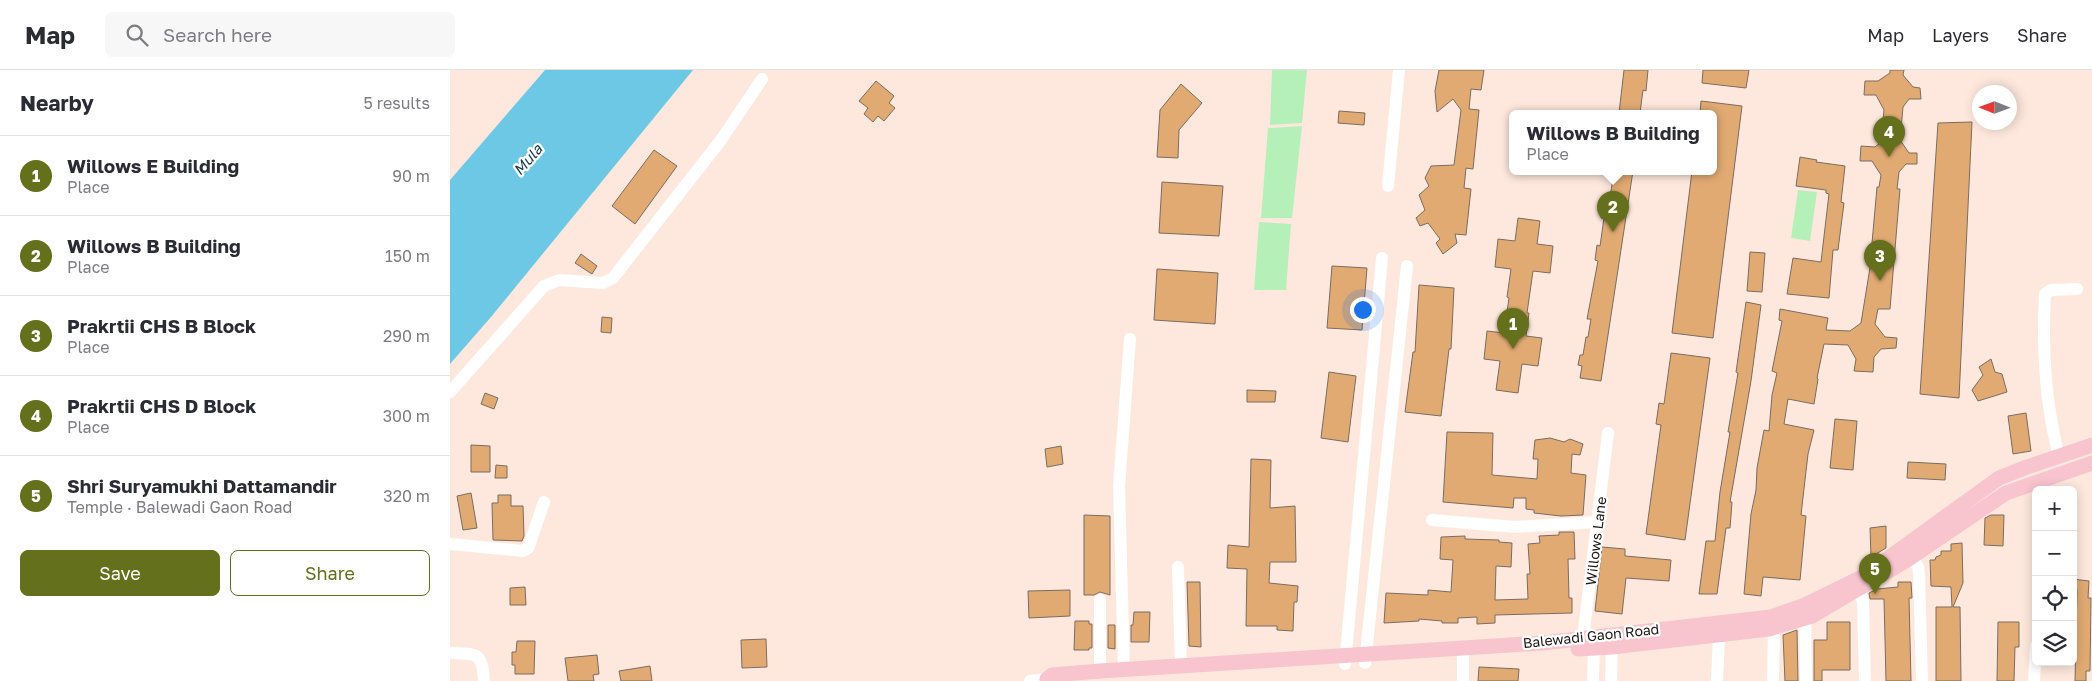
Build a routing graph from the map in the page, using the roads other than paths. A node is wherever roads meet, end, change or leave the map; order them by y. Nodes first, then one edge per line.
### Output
1 (1399, 70) edge
2 (762, 79) dead end
3 (1388, 186) dead end
4 (1382, 258) dead end
5 (1407, 266) dead end
6 (2077, 289) dead end
7 (1130, 339) dead end
8 (450, 392) edge
9 (1608, 433) dead end
10 (2092, 446) edge
11 (2059, 456) junction
12 (2092, 462) edge
13 (2042, 484) edge
14 (544, 502) dead end
15 (1432, 520) dead end
16 (1598, 522) junction
17 (450, 544) edge
18 (1912, 557) junction
19 (1178, 567) dead end
20 (1859, 588) junction
21 (1100, 600) dead end
22 (1805, 612) junction
23 (1774, 628) junction
24 (1719, 635) junction
25 (1586, 645) junction
26 (1612, 647) junction
27 (1463, 652) junction
28 (450, 653) edge
29 (1365, 658) junction
30 (1346, 659) junction
31 (1180, 666) junction
32 (2035, 666) edge
33 (1124, 669) junction
34 (1091, 675) edge
35 (1593, 676) edge
36 (1612, 677) edge
37 (1055, 679) edge
38 (484, 681) edge
39 (1030, 681) edge
40 (1463, 681) edge
41 (1717, 681) edge
42 (1774, 681) edge
43 (1806, 681) edge
44 (1865, 681) edge
45 (1922, 681) edge
46 (2034, 681) edge

1 - 3 street
2 - 8 street
4 - 30 street
5 - 29 street
6 - 11 street
7 - 33 street
9 - 16 street, Willows Lane
10 - 11 main road, Balewadi Gaon Road
11 - 22 main road, Balewadi Gaon Road
12 - 13 main road, Balewadi Gaon Road
13 - 18 main road, Balewadi Gaon Road
14 - 17 street
15 - 16 street
16 - 25 street, Willows Lane
18 - 20 main road, Balewadi Gaon Road
18 - 45 street
19 - 31 street
20 - 22 main road, Balewadi Gaon Road
20 - 44 street
21 - 34 street
22 - 23 main road, Balewadi Gaon Road
22 - 25 main road, Balewadi Gaon Road
22 - 43 street
23 - 24 main road, Balewadi Gaon Road
23 - 42 street
24 - 26 main road, Balewadi Gaon Road
24 - 41 street
25 - 26 main road, Balewadi Gaon Road
25 - 27 main road, Balewadi Gaon Road
25 - 35 street, Willows Lane
26 - 36 street
27 - 29 main road, Balewadi Gaon Road
27 - 40 street
28 - 38 street
29 - 30 main road, Balewadi Gaon Road
30 - 31 main road, Balewadi Gaon Road
30 - 34 main road, Balewadi Gaon Road
31 - 33 main road, Balewadi Gaon Road
32 - 46 street
33 - 34 main road, Balewadi Gaon Road
34 - 37 main road, Balewadi Gaon Road
35 - 36 street
37 - 39 street, Balewadi Gaon Road

